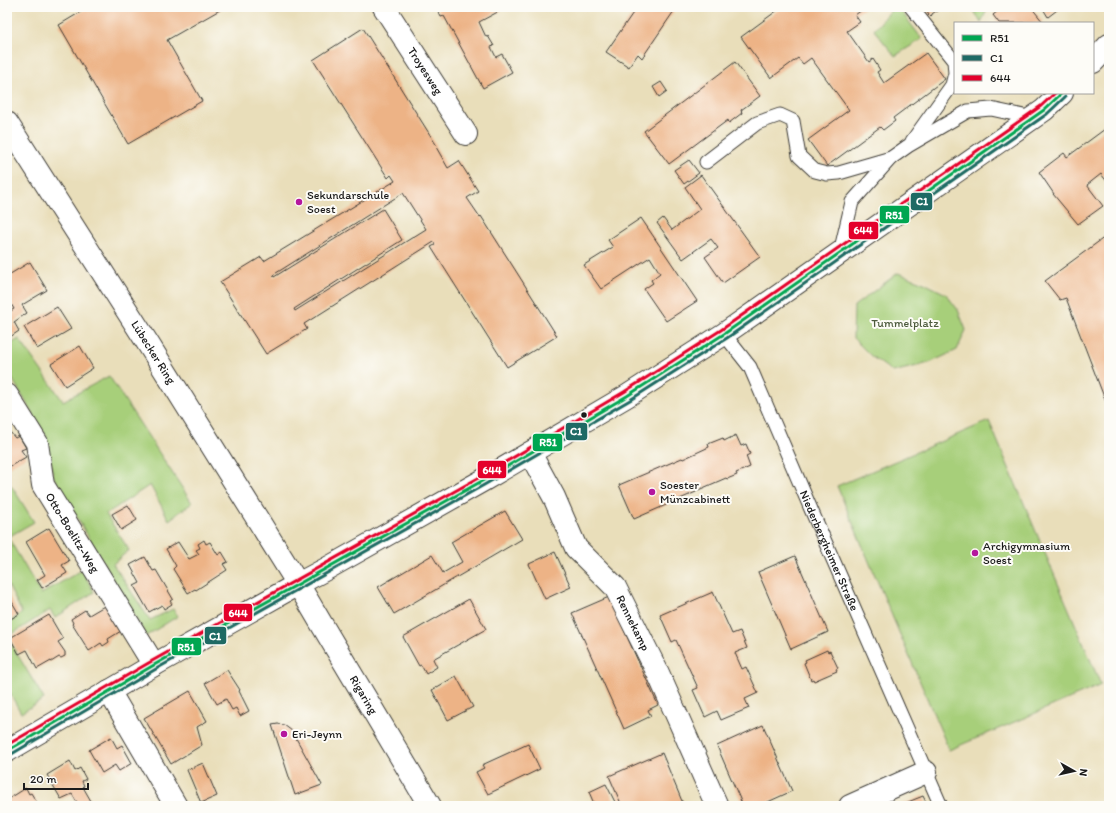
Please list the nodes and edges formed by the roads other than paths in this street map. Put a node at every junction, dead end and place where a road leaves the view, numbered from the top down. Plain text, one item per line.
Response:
1 (384, 7) edge
2 (911, 7) edge
3 (1109, 46) edge
4 (954, 61) edge
5 (1094, 61) edge
6 (954, 77) edge
7 (1061, 94) edge
8 (1033, 118) junction
9 (7, 123) edge
10 (466, 134) dead end
11 (908, 146) junction
12 (891, 158) junction
13 (706, 162) dead end
14 (840, 253) junction
15 (724, 334) junction
16 (7, 395) edge
17 (530, 453) junction
18 (298, 584) junction
19 (154, 665) junction
20 (109, 691) junction
21 (7, 751) edge
22 (926, 772) junction
23 (176, 806) edge
24 (430, 806) edge
25 (717, 806) edge
26 (850, 806) edge
27 (941, 806) edge

1 - 10 street, Troyesweg
2 - 4 lane
3 - 5 street
6 - 11 lane
7 - 8 street
8 - 11 lane
8 - 14 street
9 - 18 street, Lübecker Ring
11 - 12 lane
12 - 13 lane
12 - 14 lane
14 - 15 street
15 - 17 street
15 - 22 lane, Niederbergheimer Straße
16 - 19 street, Otto-Boelitz-Weg
17 - 18 street
17 - 25 street, Rennekamp
18 - 19 street
18 - 24 street, Rigaring
19 - 20 street
20 - 21 street
20 - 23 street
22 - 26 street
22 - 27 lane, Niederbergheimer Straße

